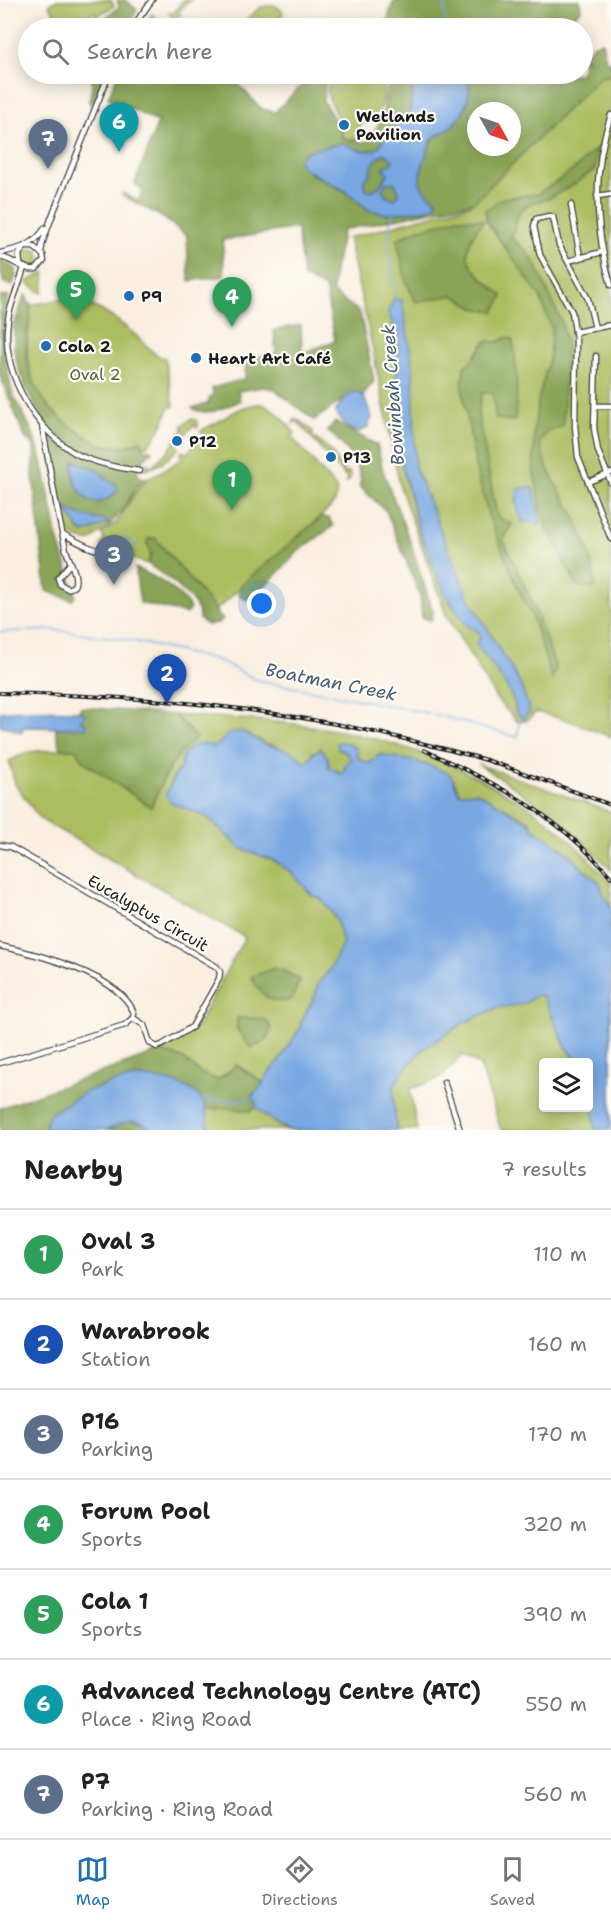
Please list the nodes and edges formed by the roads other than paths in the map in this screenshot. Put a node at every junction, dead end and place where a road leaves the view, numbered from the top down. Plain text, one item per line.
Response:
1 (152, 0) edge
2 (139, 18) edge
3 (105, 84) edge
4 (611, 115) edge
5 (611, 194) edge
6 (597, 196) junction
7 (571, 204) dead end
8 (54, 211) junction
9 (25, 247) junction
10 (41, 252) junction
11 (602, 252) junction
12 (0, 255) edge
13 (580, 257) junction
14 (568, 261) junction
15 (23, 267) junction
16 (30, 270) junction
17 (610, 276) edge
18 (21, 278) junction
19 (611, 285) edge
20 (611, 325) edge
21 (595, 328) junction
22 (575, 332) junction
23 (596, 356) dead end
24 (596, 406) junction
25 (611, 406) edge
26 (42, 425) junction
27 (140, 471) dead end
28 (609, 473) edge
29 (588, 482) junction
30 (611, 483) edge
31 (63, 534) junction
32 (611, 539) edge
33 (112, 552) dead end
34 (70, 564) junction
35 (0, 845) edge
36 (0, 946) edge
37 (133, 1018) junction
38 (0, 1063) edge
39 (444, 1082) dead end
40 (460, 1130) edge

1 - 2 street
3 - 8 street
4 - 6 street
5 - 6 street
6 - 11 street
7 - 13 street
8 - 9 street
8 - 10 street
9 - 10 street
9 - 12 street
9 - 15 street
10 - 16 street
11 - 13 street
11 - 17 street
12 - 15 street
13 - 14 street
14 - 21 street
14 - 22 street
15 - 16 street
15 - 18 street
16 - 18 street
17 - 19 street
18 - 26 street
20 - 21 street
21 - 22 street
22 - 29 street
23 - 24 street
24 - 25 street
24 - 28 street
26 - 27 street
26 - 31 street
28 - 29 street
28 - 30 street
29 - 32 street
31 - 33 street
31 - 34 street
34 - 34 street
35 - 37 street, Eucalyptus Circuit
36 - 37 street
37 - 38 street
39 - 40 street

